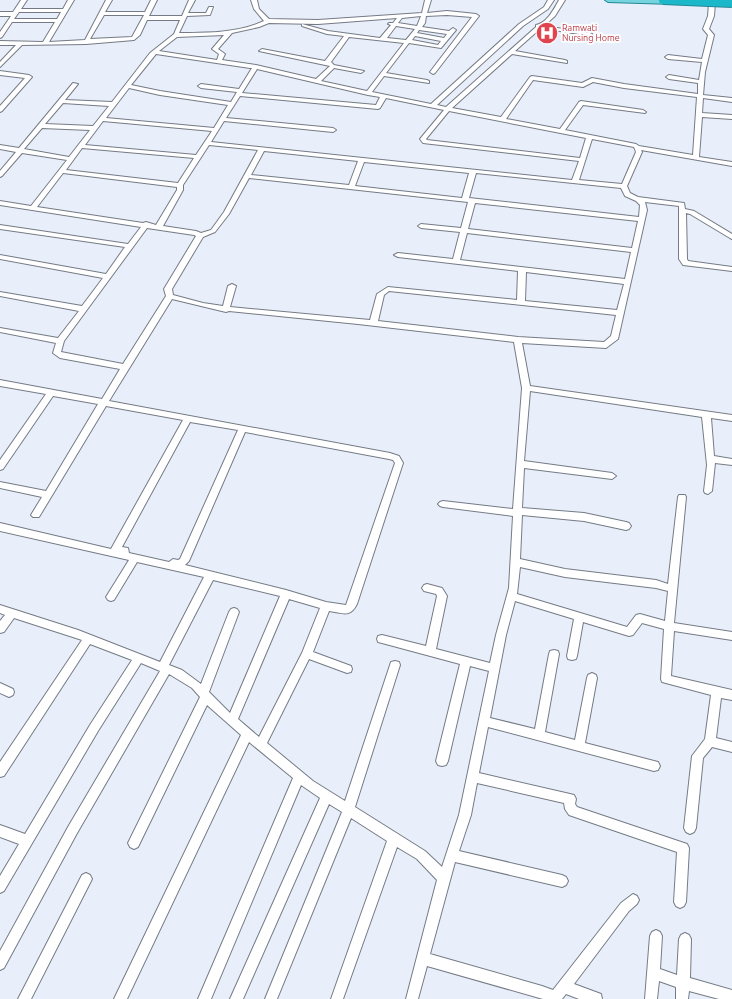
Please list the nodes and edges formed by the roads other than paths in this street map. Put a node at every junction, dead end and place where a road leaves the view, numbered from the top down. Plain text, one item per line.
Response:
1 (24, 0) edge
2 (71, 0) edge
3 (109, 0) edge
4 (154, 0) edge
5 (192, 0) edge
6 (254, 0) edge
7 (428, 0) edge
8 (551, 0) edge
9 (562, 0) edge
10 (609, 0) edge
11 (638, 0) edge
12 (663, 0) edge
13 (693, 1) edge
14 (718, 2) edge
15 (732, 2) edge
16 (211, 8) dead end
17 (65, 11) junction
18 (16, 12) junction
19 (0, 14) edge
20 (102, 14) junction
21 (425, 15) junction
22 (147, 16) junction
23 (185, 17) junction
24 (400, 17) junction
25 (366, 19) junction
26 (11, 20) junction
27 (59, 21) junction
28 (268, 21) junction
29 (301, 23) junction
30 (394, 24) junction
31 (538, 26) junction
32 (418, 28) junction
33 (230, 32) junction
34 (413, 34) junction
35 (176, 35) junction
36 (590, 35) dead end
37 (0, 36) edge
38 (348, 36) junction
39 (430, 37) junction
40 (383, 39) junction
41 (446, 40) junction
42 (86, 42) junction
43 (408, 42) junction
44 (0, 43) edge
45 (20, 44) junction
46 (45, 44) junction
47 (425, 44) junction
48 (262, 51) dead end
49 (154, 52) junction
50 (511, 52) junction
51 (668, 57) dead end
52 (219, 61) junction
53 (705, 61) junction
54 (565, 62) dead end
55 (331, 64) junction
56 (0, 65) edge
57 (256, 67) junction
58 (361, 71) dead end
59 (434, 72) dead end
60 (0, 73) edge
61 (382, 74) junction
62 (669, 77) dead end
63 (317, 81) junction
64 (427, 82) dead end
65 (702, 82) junction
66 (74, 84) dead end
67 (127, 86) junction
68 (201, 86) dead end
69 (239, 93) junction
70 (368, 93) junction
71 (384, 96) junction
72 (702, 97) junction
73 (732, 100) edge
74 (60, 101) junction
75 (113, 104) junction
76 (232, 104) junction
77 (433, 106) junction
78 (448, 108) junction
79 (0, 110) edge
80 (643, 112) dead end
81 (700, 115) junction
82 (732, 117) edge
83 (102, 119) junction
84 (223, 119) junction
85 (502, 120) junction
86 (39, 126) junction
87 (94, 128) junction
88 (216, 130) junction
89 (333, 130) dead end
90 (562, 130) junction
91 (590, 136) junction
92 (208, 142) junction
93 (81, 146) junction
94 (0, 147) edge
95 (638, 148) junction
96 (262, 149) junction
97 (19, 151) junction
98 (198, 157) junction
99 (696, 158) junction
100 (71, 159) junction
101 (362, 159) junction
102 (582, 160) junction
103 (732, 164) edge
104 (473, 170) junction
105 (62, 171) junction
106 (0, 175) edge
107 (247, 176) junction
108 (575, 182) junction
109 (180, 186) junction
110 (624, 186) junction
111 (351, 188) junction
112 (637, 199) junction
113 (468, 201) junction
114 (0, 203) edge
115 (32, 209) junction
116 (682, 210) junction
117 (640, 219) junction
118 (146, 224) junction
119 (159, 226) junction
120 (421, 226) dead end
121 (0, 227) edge
122 (464, 230) junction
123 (200, 236) junction
124 (732, 237) edge
125 (130, 246) junction
126 (634, 250) junction
127 (398, 255) dead end
128 (0, 258) edge
129 (456, 262) junction
130 (732, 269) edge
131 (522, 270) junction
132 (106, 276) junction
133 (627, 282) junction
134 (232, 286) dead end
135 (0, 294) edge
136 (170, 296) junction
137 (521, 302) junction
138 (83, 309) junction
139 (226, 310) junction
140 (620, 312) junction
141 (373, 324) junction
142 (0, 330) edge
143 (60, 340) junction
144 (518, 340) junction
145 (125, 367) junction
146 (0, 383) edge
147 (526, 388) junction
148 (51, 393) junction
149 (105, 402) junction
150 (706, 414) junction
151 (188, 418) junction
152 (732, 418) edge
153 (242, 430) junction
154 (710, 459) junction
155 (732, 462) edge
156 (520, 464) junction
157 (0, 467) edge
158 (612, 476) dead end
159 (0, 485) edge
160 (708, 491) dead end
161 (48, 495) junction
162 (682, 497) dead end
163 (443, 504) dead end
164 (517, 512) junction
165 (36, 515) dead end
166 (626, 526) dead end
167 (0, 527) edge
168 (135, 558) junction
169 (515, 562) junction
170 (210, 575) junction
171 (427, 588) dead end
172 (673, 589) junction
173 (286, 594) junction
174 (111, 596) dead end
175 (511, 596) junction
176 (326, 606) junction
177 (0, 609) edge
178 (12, 612) junction
179 (234, 612) dead end
180 (579, 617) junction
181 (669, 626) junction
182 (0, 629) edge
183 (732, 636) edge
184 (88, 639) junction
185 (382, 639) dead end
186 (430, 652) junction
187 (307, 654) junction
188 (554, 654) dead end
189 (572, 656) dead end
190 (139, 658) junction
191 (466, 661) junction
192 (395, 665) dead end
193 (165, 668) junction
194 (494, 668) junction
195 (347, 669) dead end
196 (592, 678) dead end
197 (717, 692) junction
198 (204, 694) junction
199 (732, 695) edge
200 (232, 721) junction
201 (484, 721) junction
202 (247, 734) junction
203 (539, 735) junction
204 (710, 741) junction
205 (261, 745) junction
206 (579, 746) junction
207 (732, 746) edge
208 (442, 761) dead end
209 (654, 766) dead end
210 (0, 772) edge
211 (299, 777) junction
212 (473, 777) junction
213 (327, 796) junction
214 (348, 810) junction
215 (690, 828) dead end
216 (0, 831) edge
217 (394, 838) junction
218 (27, 841) junction
219 (134, 843) dead end
220 (452, 855) junction
221 (86, 878) dead end
222 (444, 878) junction
223 (562, 881) dead end
224 (0, 887) edge
225 (633, 900) dead end
226 (680, 902) dead end
227 (656, 936) dead end
228 (685, 939) dead end
229 (424, 959) junction
230 (0, 964) edge
231 (654, 972) junction
232 (683, 983) junction
233 (564, 987) junction
234 (732, 996) edge
235 (554, 998) edge
236 (24, 999) edge
237 (120, 999) edge
238 (204, 999) edge
239 (236, 999) edge
240 (271, 999) edge
241 (337, 999) edge
242 (412, 999) edge
243 (596, 999) edge
244 (652, 999) edge
245 (682, 999) edge

1 - 18 street
2 - 17 street
3 - 20 street
4 - 22 street
5 - 23 street
6 - 28 street
7 - 21 street
8 - 77 street
9 - 31 street
10 - 11 main road
11 - 13 main road
12 - 15 highway, bridge
13 - 14 main road
14 - 15 highway, bridge
14 - 53 street
16 - 23 street
17 - 18 street
17 - 27 street
18 - 19 street
18 - 26 street
20 - 22 street
20 - 42 street
21 - 24 street
21 - 32 street
21 - 59 street
22 - 23 street
22 - 42 street
23 - 35 street
24 - 25 street
24 - 30 street
25 - 29 street
25 - 30 street
26 - 27 street
26 - 37 street
27 - 46 street
28 - 29 street
28 - 33 street
29 - 38 street
30 - 32 street
30 - 40 street
31 - 36 street
31 - 50 street
32 - 34 street
32 - 41 street
33 - 35 street
33 - 52 street
34 - 39 street
34 - 43 street
35 - 49 street
38 - 40 street
38 - 55 street
39 - 41 street
39 - 47 street
40 - 43 street
41 - 47 street
42 - 46 street
43 - 47 street
43 - 61 street
44 - 45 street
45 - 46 street
45 - 56 street
48 - 55 street
49 - 52 street
49 - 67 street
50 - 54 street
50 - 78 street
51 - 53 street
52 - 57 street
53 - 65 street
55 - 58 street
55 - 63 street
57 - 63 street
57 - 69 street
60 - 79 street
61 - 64 street
61 - 70 street
62 - 65 street
63 - 70 street
65 - 72 street
66 - 74 street
67 - 75 street
67 - 76 street
68 - 69 street
69 - 71 street
69 - 76 street
70 - 71 street
71 - 77 street
72 - 73 street
72 - 81 street
72 - 85 street
74 - 75 street
74 - 86 street
75 - 83 street
76 - 84 street
77 - 78 street
78 - 85 street
78 - 102 street
80 - 90 street
81 - 82 street
81 - 99 street
83 - 87 street
83 - 88 street
84 - 88 street
84 - 89 street
85 - 90 street
86 - 87 street
86 - 97 street
87 - 93 street
88 - 92 street
90 - 91 street
91 - 95 street
91 - 102 street
92 - 96 street
92 - 98 street
93 - 98 street
93 - 100 street
94 - 97 street
95 - 99 street
95 - 110 street
96 - 101 street
96 - 107 street
97 - 100 street
97 - 106 street
98 - 109 street
99 - 103 street
100 - 105 street
101 - 104 street
101 - 111 street
102 - 108 street
104 - 108 street
104 - 113 street
105 - 109 street
105 - 115 street
107 - 111 street
107 - 123 street
108 - 110 street
109 - 119 street
110 - 112 street
111 - 113 street
112 - 116 street
112 - 117 street
113 - 117 street
113 - 122 street
114 - 115 street
115 - 118 street
116 - 124 street
116 - 130 street
117 - 126 street
118 - 119 street
118 - 125 street
119 - 123 street
120 - 122 street
121 - 125 street
122 - 126 street
122 - 129 street
123 - 136 street
125 - 132 street
126 - 133 street
127 - 129 street
128 - 132 street
129 - 131 street
131 - 133 street
131 - 137 street
132 - 138 street
133 - 140 street
134 - 139 street
135 - 138 street
136 - 139 street
136 - 145 street
137 - 140 street
137 - 141 street
138 - 143 street
139 - 141 street
140 - 144 street
141 - 144 street
142 - 143 street
143 - 145 street
144 - 147 street
145 - 149 street
146 - 148 street
147 - 150 street
147 - 156 street
148 - 149 street
148 - 157 street
149 - 151 street
149 - 161 street
150 - 152 street
150 - 154 street
151 - 153 street
151 - 153 street
153 - 176 street
154 - 155 street
154 - 160 street
156 - 158 street
156 - 164 street
159 - 161 street
161 - 165 street
162 - 172 street
163 - 164 street
164 - 166 street
164 - 169 street
167 - 168 street
168 - 170 street
168 - 174 street
169 - 172 street
169 - 175 street
170 - 173 street
170 - 193 street
171 - 186 street
172 - 181 street
173 - 176 street
173 - 200 street
175 - 180 street
175 - 194 street
176 - 187 street
177 - 178 street
178 - 182 street
178 - 184 street
179 - 198 street
180 - 181 street
180 - 189 street
181 - 183 street
181 - 197 street
184 - 190 street
184 - 210 street
185 - 186 street
186 - 191 street
187 - 195 street
187 - 205 street
188 - 203 street
190 - 193 street
190 - 218 street
191 - 194 street
191 - 208 street
192 - 214 street
193 - 198 street
193 - 230 street
194 - 201 street
196 - 206 street
197 - 199 street
197 - 204 street
198 - 200 street
198 - 219 street
200 - 202 street
201 - 203 street
201 - 212 street
202 - 205 street
202 - 237 street
203 - 206 street
204 - 207 street
204 - 215 street
205 - 211 street
206 - 209 street
211 - 213 street
211 - 238 street
212 - 220 street
212 - 226 street
213 - 214 street
213 - 239 street
214 - 217 street
214 - 240 street
216 - 218 street
217 - 222 street
217 - 241 street
218 - 224 street
220 - 222 street
220 - 223 street
221 - 236 street
222 - 229 street
225 - 233 street
227 - 231 street
228 - 232 street
229 - 235 street
229 - 242 street
231 - 232 street
231 - 244 street
232 - 234 street
232 - 245 street
233 - 235 street
233 - 243 street

